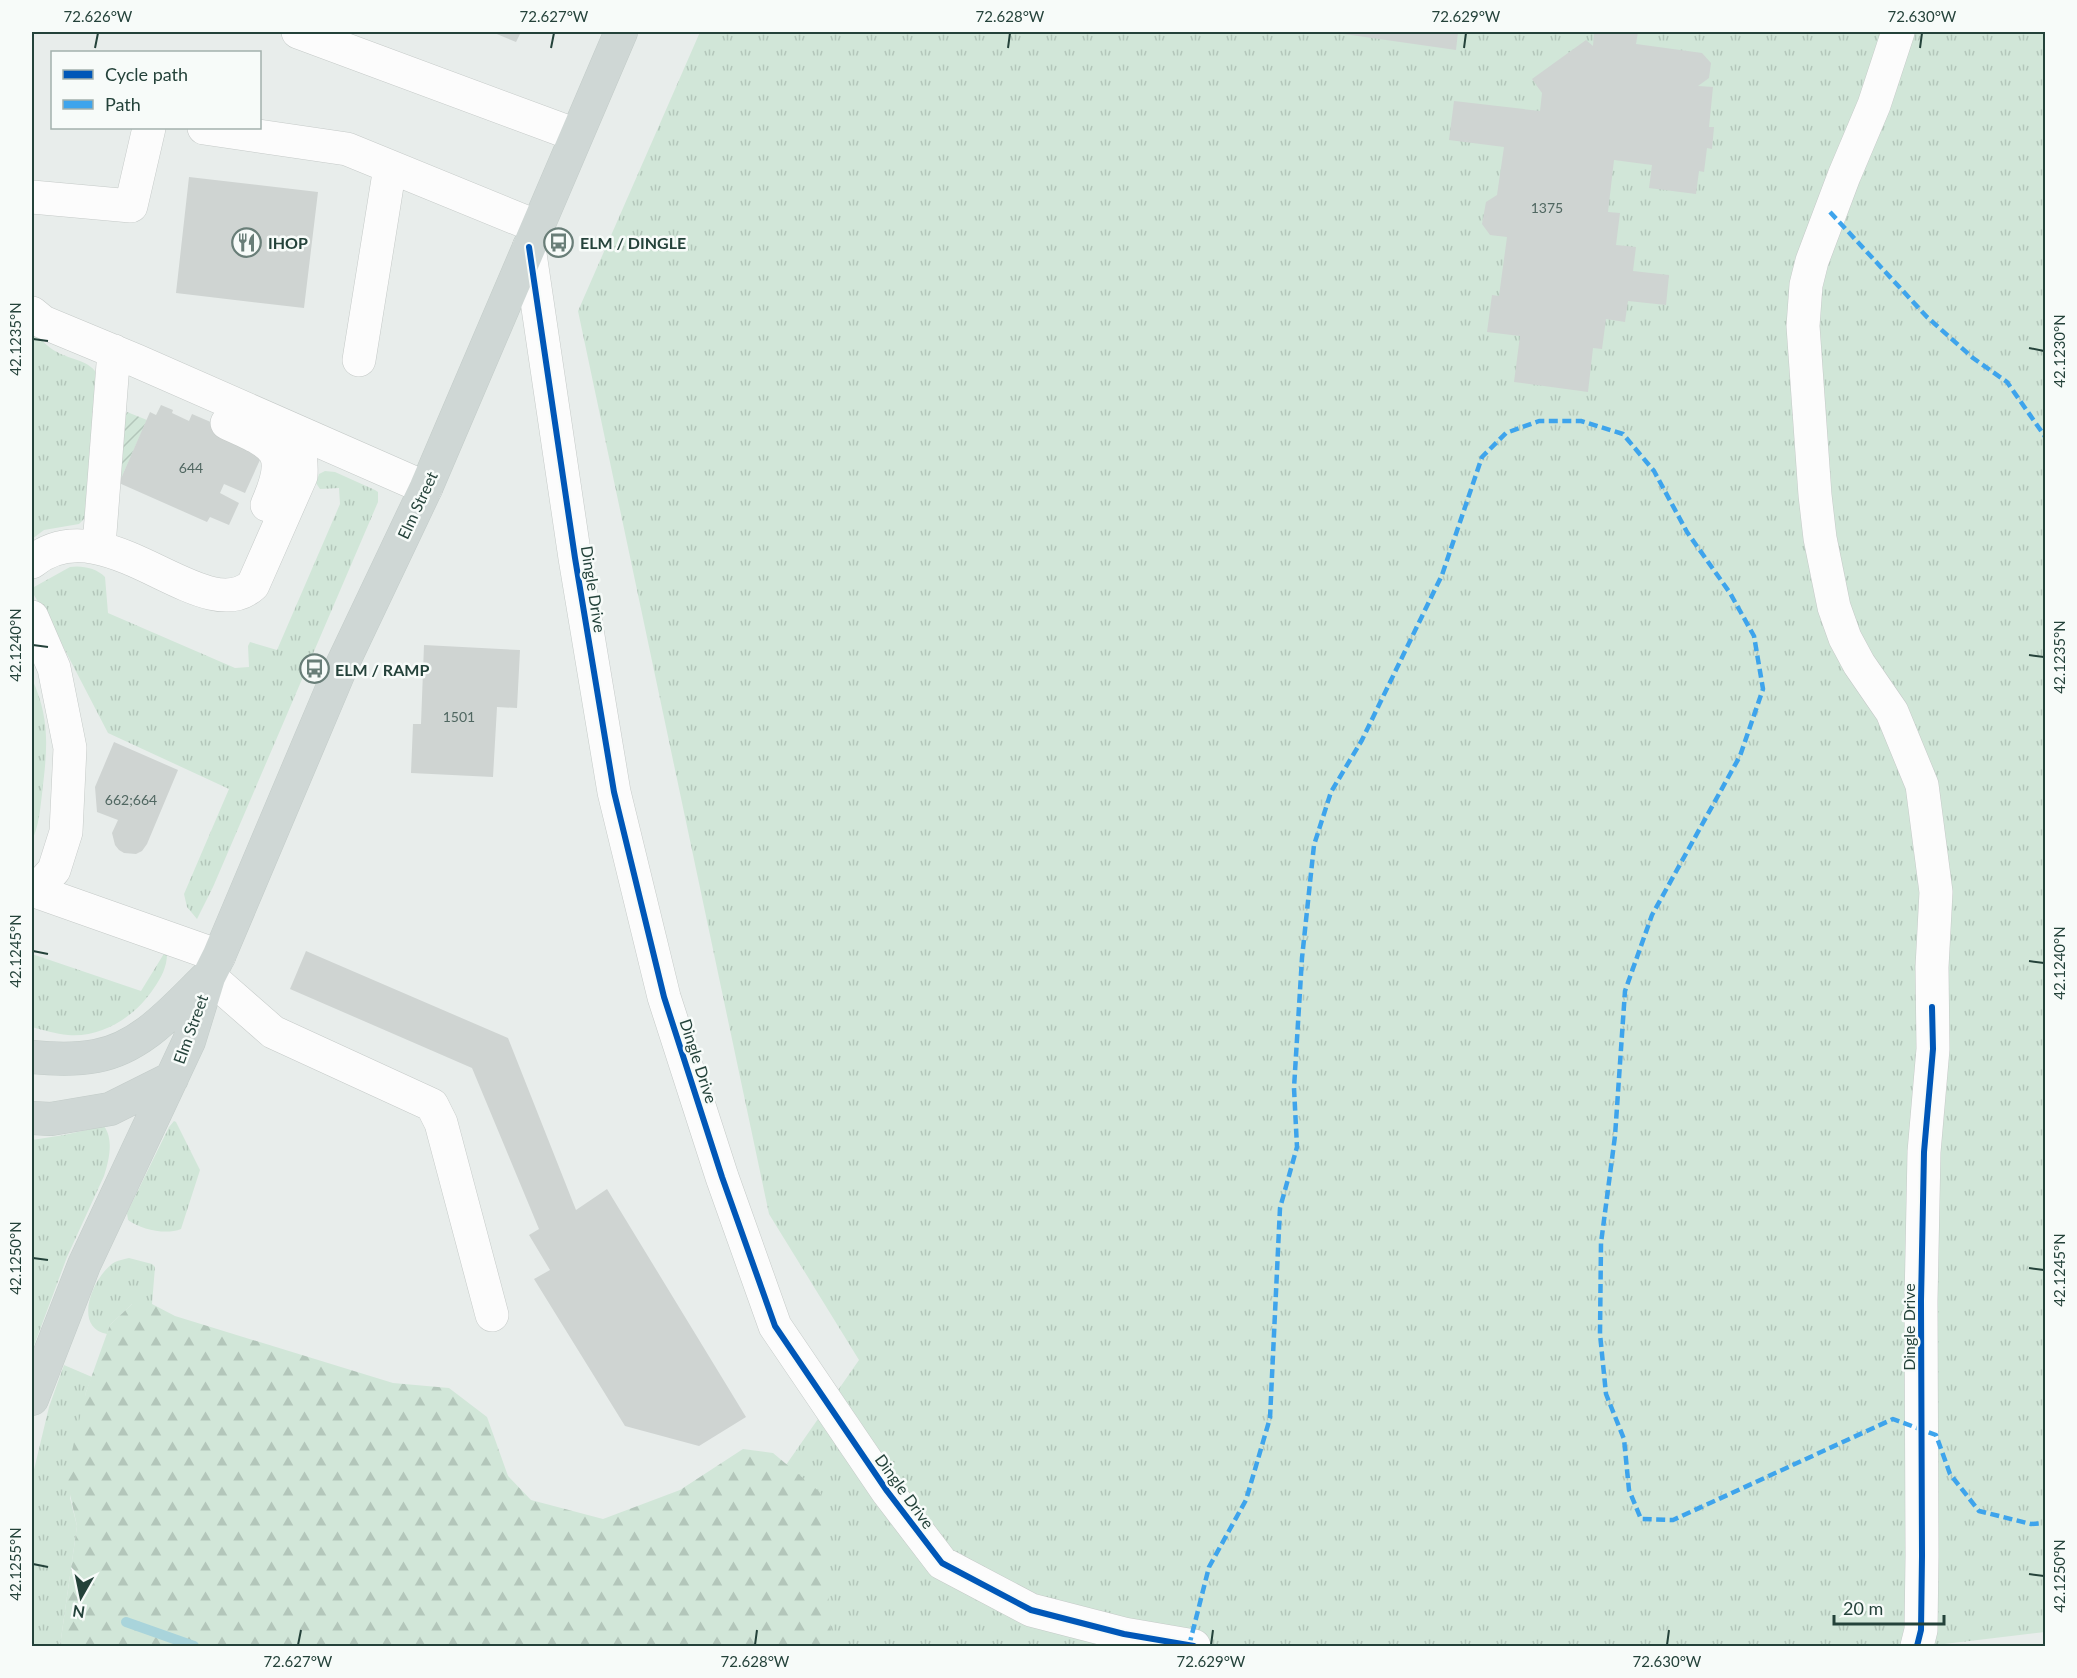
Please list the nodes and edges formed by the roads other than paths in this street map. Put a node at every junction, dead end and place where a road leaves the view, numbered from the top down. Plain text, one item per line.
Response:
1 (298, 32) edge
2 (621, 32) edge
3 (1898, 32) edge
4 (149, 129) edge
5 (211, 129) edge
6 (576, 135) junction
7 (390, 167) junction
8 (32, 197) edge
9 (534, 237) junction
10 (32, 313) edge
11 (126, 356) junction
12 (359, 360) dead end
13 (287, 427) junction
14 (426, 488) junction
15 (99, 546) junction
16 (32, 562) edge
17 (190, 585) junction
18 (32, 617) edge
19 (32, 890) edge
20 (214, 966) junction
21 (32, 1057) edge
22 (172, 1078) junction
23 (32, 1118) edge
24 (492, 1315) dead end
25 (32, 1399) edge
26 (1194, 1647) edge
27 (1917, 1647) edge

1 - 6 street
2 - 6 main road, Elm Street
3 - 27 street, Dingle Drive
4 - 8 street
5 - 7 street
6 - 9 main road, Elm Street
7 - 9 street
7 - 12 street
9 - 14 main road, Elm Street
9 - 26 street, Dingle Drive
10 - 11 street
11 - 13 street
11 - 15 street
11 - 17 street
13 - 14 street
13 - 17 street
14 - 20 main road, Elm Street
15 - 16 street
15 - 17 street
18 - 19 street
19 - 20 street
20 - 21 main road, Elm Street
20 - 22 main road, Elm Street
20 - 24 street
22 - 23 main road, Elm Street
22 - 25 main road

